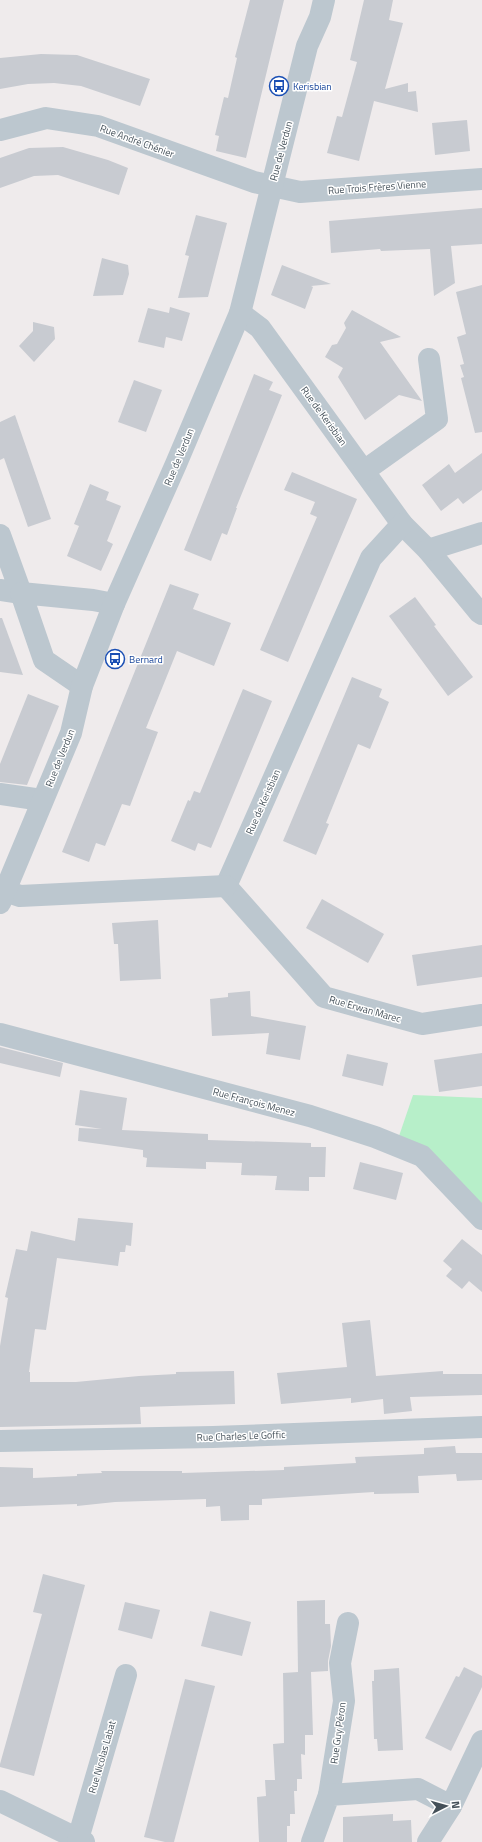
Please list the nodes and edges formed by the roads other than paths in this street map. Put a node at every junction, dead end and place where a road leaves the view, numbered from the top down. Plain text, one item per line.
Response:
1 (324, 0) edge
2 (0, 130) edge
3 (482, 180) edge
4 (272, 186) junction
5 (240, 313) junction
6 (428, 359) dead end
7 (364, 471) junction
8 (402, 524) junction
9 (482, 533) edge
10 (0, 535) edge
11 (428, 550) junction
12 (10, 591) edge
13 (114, 604) junction
14 (482, 614) edge
15 (82, 686) junction
16 (0, 794) edge
17 (42, 800) junction
18 (226, 886) junction
19 (2, 897) edge
20 (482, 1015) edge
21 (0, 1034) edge
22 (482, 1219) edge
23 (482, 1427) edge
24 (0, 1441) edge
25 (348, 1623) dead end
26 (126, 1675) dead end
27 (482, 1741) edge
28 (329, 1795) junction
29 (0, 1801) edge
30 (451, 1806) junction
31 (81, 1841) edge
32 (312, 1842) edge
33 (428, 1842) edge

1 - 4 street, Rue de Verdun
2 - 4 street, Rue André Chénier
3 - 4 street, Rue Trois Frères Vienne
4 - 5 street, Rue de Verdun
5 - 7 street, Rue de Kerisbian
5 - 13 street, Rue de Verdun
6 - 7 street
7 - 8 street, Rue de Kerisbian
8 - 11 street, Rue de Kerisbian
8 - 18 street, Rue de Kerisbian
9 - 11 street
10 - 12 street
11 - 14 street, Rue de Kerisbian
12 - 13 street
12 - 15 street
13 - 15 street, Rue de Verdun
15 - 17 street, Rue de Verdun
16 - 17 street
17 - 19 street, Rue de Verdun
18 - 19 street
18 - 20 street, Rue Erwan Marec
21 - 22 street, Rue François Menez
23 - 24 street, Rue Charles Le Goffic
25 - 28 street, Rue Guy Péron
26 - 31 street, Rue Nicolas Labat
27 - 30 street
28 - 30 street
28 - 32 street, Rue Guy Péron
29 - 31 street
30 - 33 street

